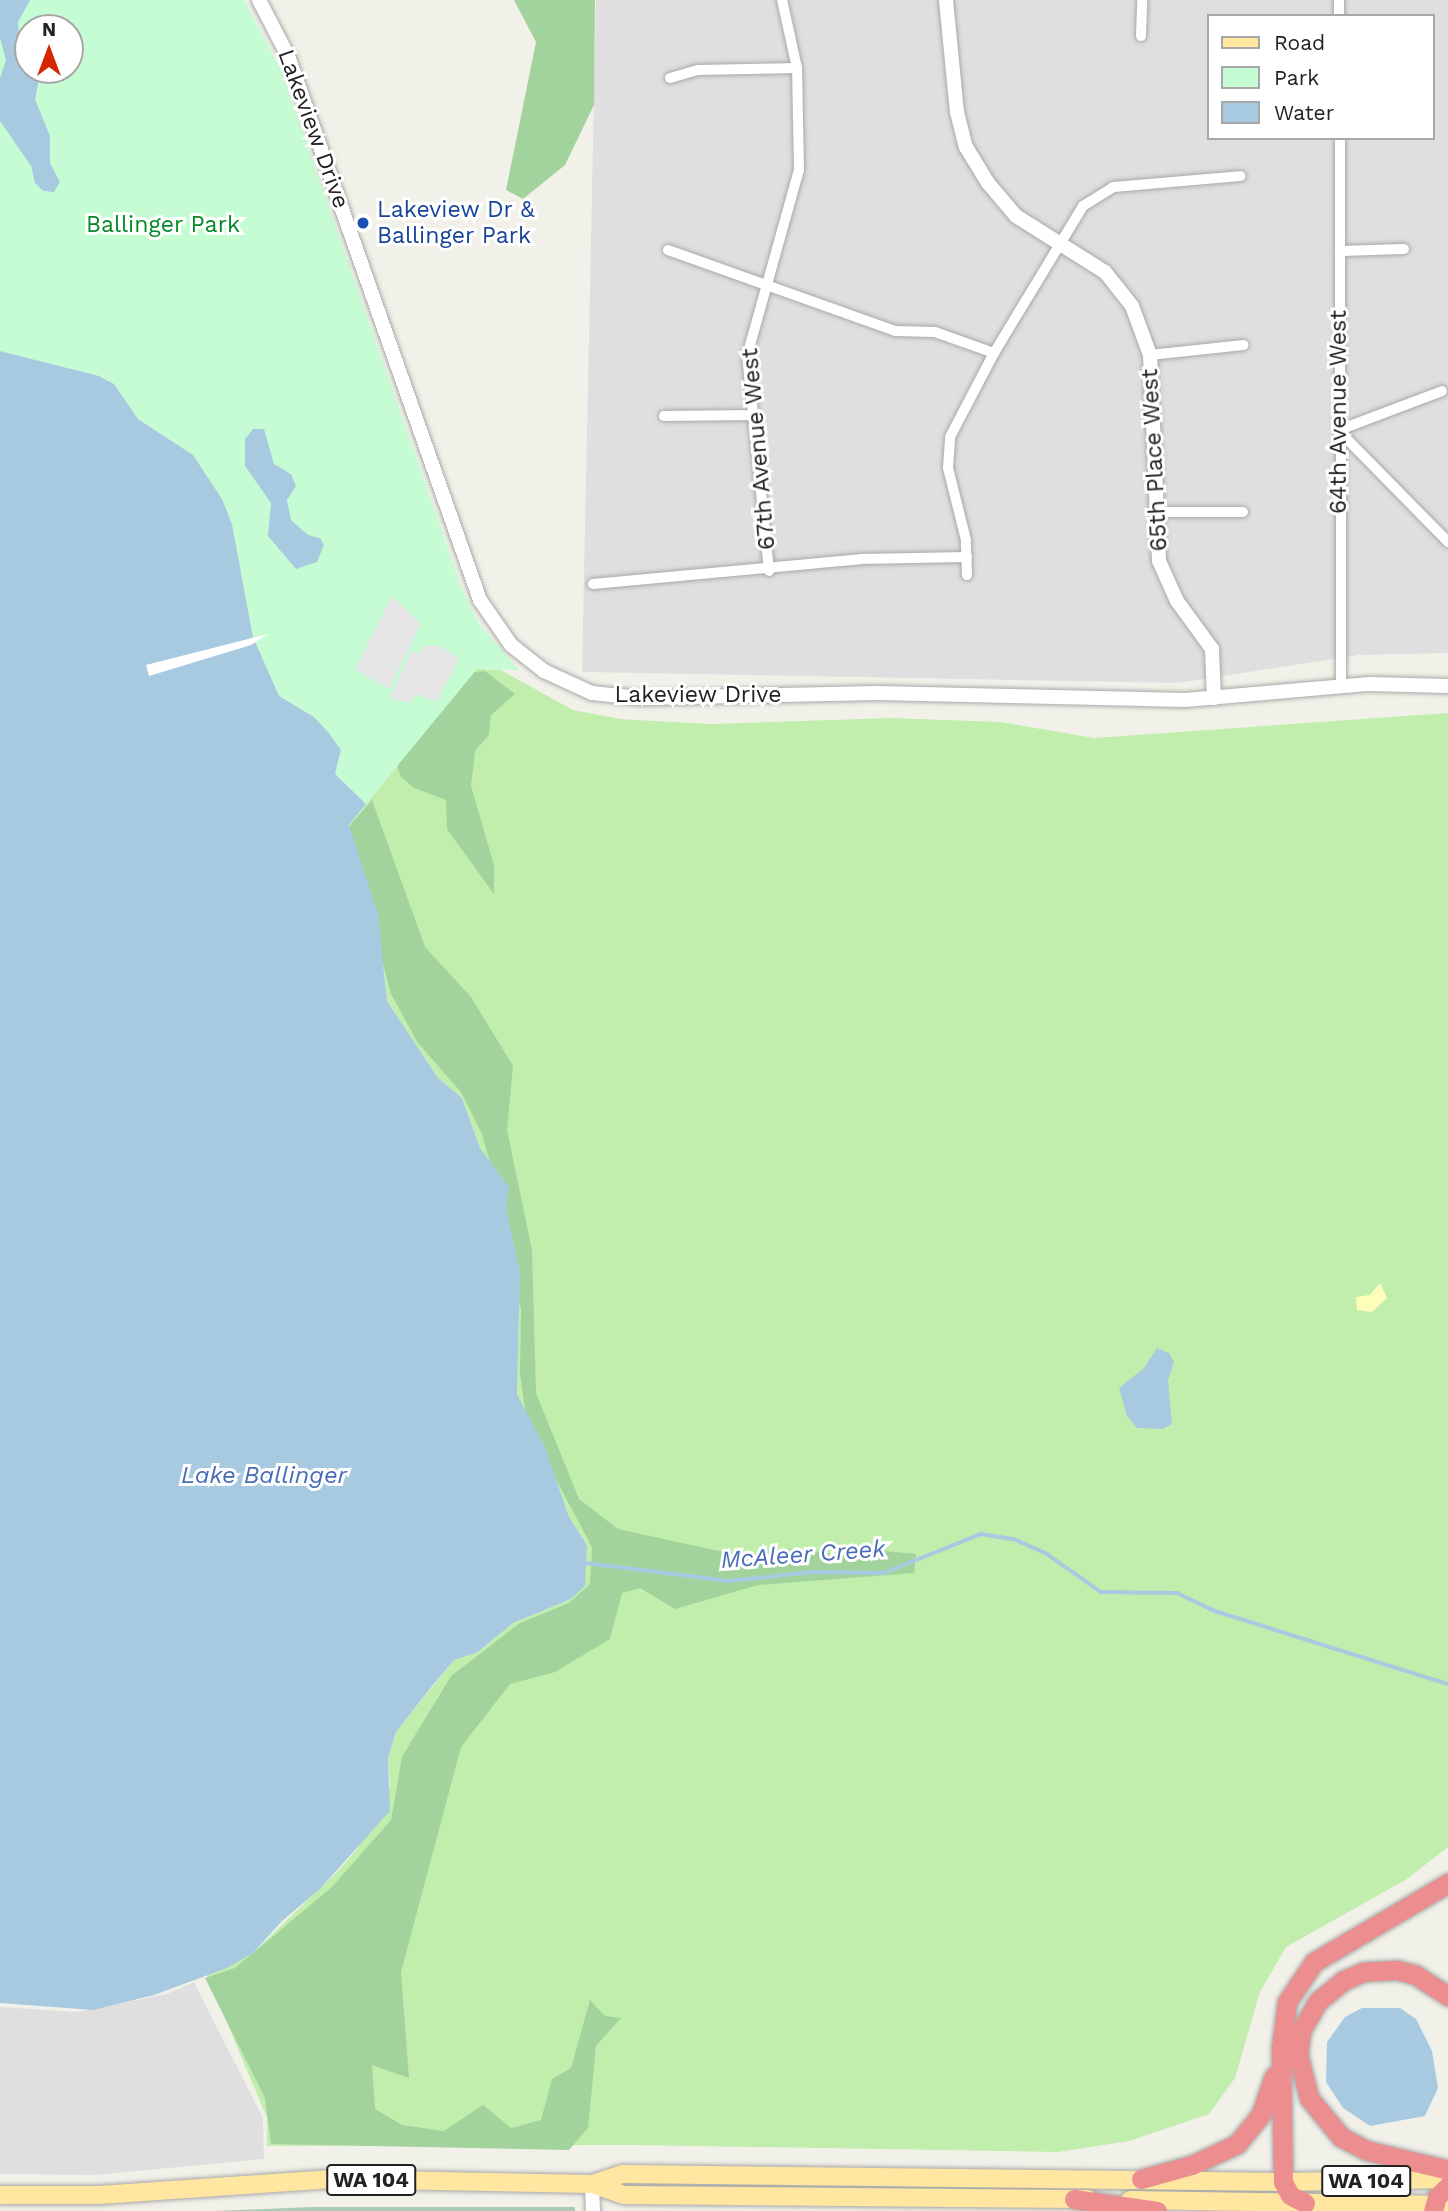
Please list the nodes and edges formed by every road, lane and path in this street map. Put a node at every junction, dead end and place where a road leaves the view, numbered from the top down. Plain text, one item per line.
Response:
1 (259, 0) edge
2 (782, 0) edge
3 (946, 0) edge
4 (1142, 0) edge
5 (1141, 36) dead end
6 (797, 68) junction
7 (670, 78) dead end
8 (1340, 140) edge
9 (1241, 176) dead end
10 (1059, 244) junction
11 (1404, 249) dead end
12 (667, 250) dead end
13 (1340, 251) junction
14 (767, 285) junction
15 (1243, 345) dead end
16 (994, 353) junction
17 (1150, 355) junction
18 (1442, 391) dead end
19 (753, 415) junction
20 (664, 416) dead end
21 (1339, 431) junction
22 (1154, 512) junction
23 (1243, 512) dead end
24 (1448, 542) edge
25 (967, 557) junction
26 (769, 571) junction
27 (967, 575) dead end
28 (593, 584) dead end
29 (1448, 685) edge
30 (1341, 686) junction
31 (1214, 698) junction
32 (1448, 1883) edge
33 (1448, 1996) edge
34 (1281, 2048) junction
35 (1448, 2170) edge
36 (741, 2174) junction
37 (831, 2175) junction
38 (1141, 2179) junction
39 (1448, 2179) edge
40 (1283, 2182) junction
41 (592, 2184) junction
42 (1448, 2186) edge
43 (0, 2195) edge
44 (1074, 2199) junction
45 (1305, 2203) junction
46 (799, 2204) edge
47 (1438, 2207) edge
48 (593, 2211) edge
49 (1157, 2211) edge

1 - 31 street, Lakeview Drive
2 - 6 street, 67th Avenue West
3 - 10 street, 65th Place West
4 - 5 street
6 - 7 street
6 - 14 street, 67th Avenue West
8 - 13 street, 64th Avenue West
9 - 10 street
10 - 16 street
10 - 17 street, 65th Place West
11 - 13 street
12 - 14 street
13 - 21 street, 64th Avenue West
14 - 16 street
14 - 19 street, 67th Avenue West
15 - 17 street
16 - 25 street
17 - 22 street, 65th Place West
18 - 21 street
19 - 20 street
19 - 26 street, 67th Avenue West
21 - 24 street
21 - 30 street, 64th Avenue West
22 - 23 street
22 - 31 street, 65th Place West
25 - 26 street
25 - 27 street
26 - 28 street
29 - 30 street, Lakeview Drive
30 - 31 street, Lakeview Drive
32 - 34 highway
33 - 35 highway
34 - 38 highway
34 - 40 highway
36 - 37 main road, WA 104
36 - 41 main road, WA 104
36 - 46 main road
37 - 38 main road, WA 104
37 - 46 main road
38 - 40 main road, WA 104
39 - 40 main road, WA 104
40 - 45 highway
41 - 43 main road, WA 104
41 - 46 main road, WA 104
41 - 48 street
42 - 47 highway
44 - 45 main road, WA 104
44 - 46 main road, WA 104
44 - 49 highway
45 - 47 main road, WA 104

